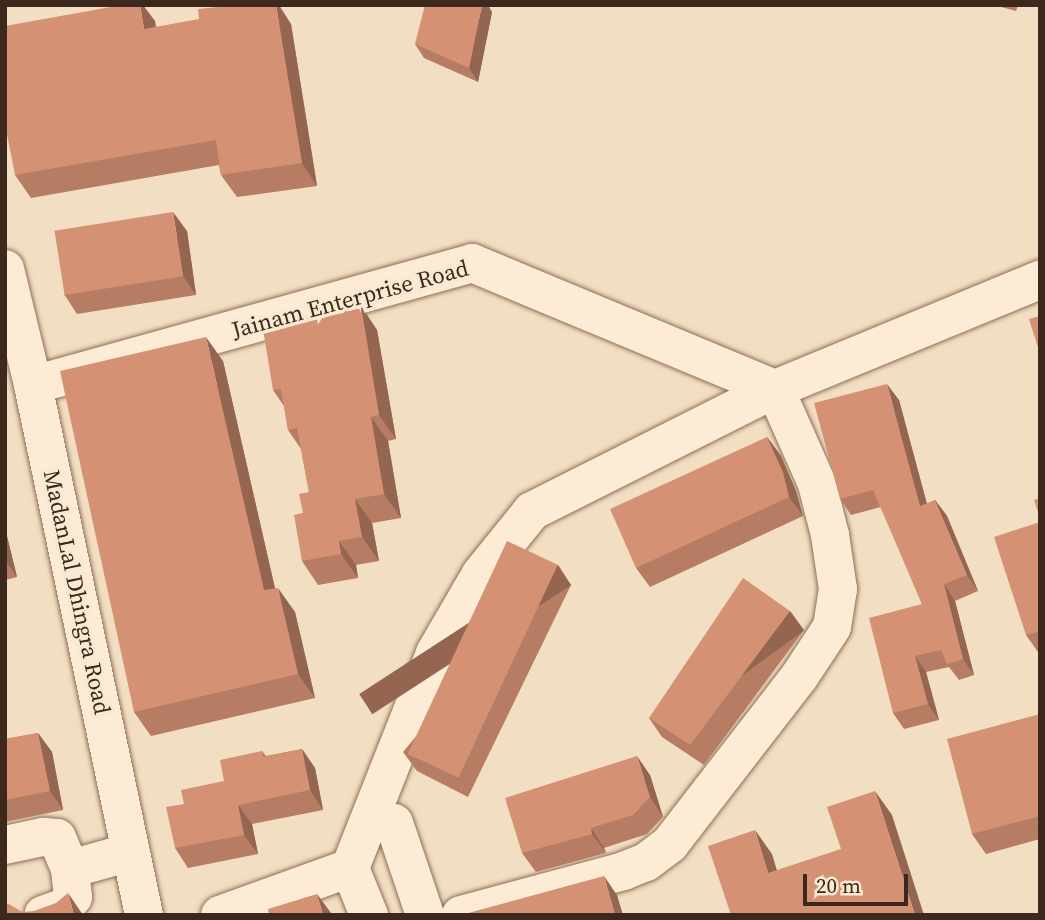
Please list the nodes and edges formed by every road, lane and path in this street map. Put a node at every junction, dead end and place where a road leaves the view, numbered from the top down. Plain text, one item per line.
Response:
1 (5, 271) edge
2 (1040, 280) edge
3 (23, 377) edge
4 (775, 389) junction
5 (394, 823) dead end
6 (5, 845) edge
7 (131, 852) junction
8 (350, 868) junction
9 (70, 869) junction
10 (43, 915) edge
11 (144, 915) edge
12 (220, 915) edge
13 (369, 915) edge
14 (425, 915) edge
15 (461, 915) edge

1 - 3 street, MadanLal Dhingra Road
2 - 4 street
3 - 4 street, Jainam Enterprise Road
3 - 7 street, MadanLal Dhingra Road
4 - 8 street
4 - 15 street
5 - 14 street
6 - 9 street
7 - 9 street
7 - 11 street, MadanLal Dhingra Road
8 - 12 street
8 - 13 street
9 - 10 street

